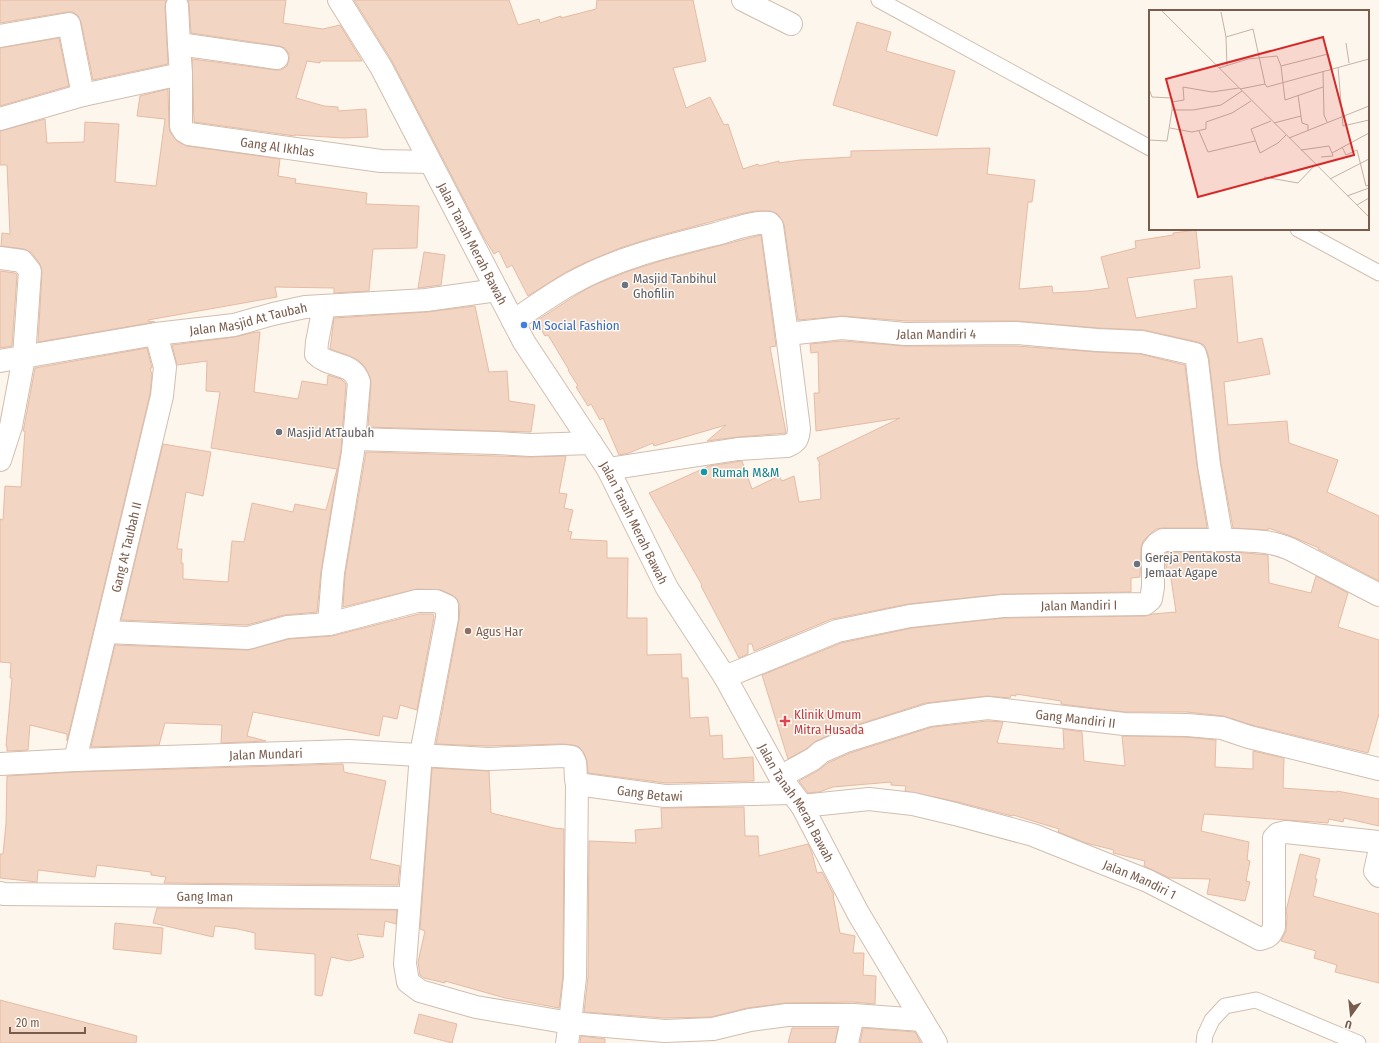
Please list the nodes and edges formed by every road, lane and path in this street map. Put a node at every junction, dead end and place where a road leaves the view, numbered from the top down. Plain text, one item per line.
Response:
1 (743, 0) edge
2 (879, 0) edge
3 (347, 3) edge
4 (177, 6) dead end
5 (791, 24) dead end
6 (0, 36) edge
7 (179, 44) junction
8 (277, 58) dead end
9 (181, 74) junction
10 (83, 95) junction
11 (0, 119) edge
12 (1149, 147) edge
13 (430, 162) junction
14 (1300, 230) edge
15 (0, 258) edge
16 (1379, 273) edge
17 (497, 290) junction
18 (324, 306) junction
19 (513, 321) junction
20 (156, 334) junction
21 (788, 334) junction
22 (24, 357) junction
23 (0, 361) edge
24 (354, 439) junction
25 (591, 443) junction
26 (0, 460) edge
27 (608, 468) junction
28 (1222, 540) junction
29 (1379, 595) edge
30 (329, 624) junction
31 (106, 632) junction
32 (725, 677) junction
33 (421, 754) junction
34 (75, 760) junction
35 (0, 764) edge
36 (1379, 769) edge
37 (577, 784) junction
38 (791, 792) junction
39 (1379, 842) edge
40 (1379, 853) edge
41 (1379, 876) edge
42 (0, 893) edge
43 (410, 898) junction
44 (853, 1015) junction
45 (922, 1020) junction
46 (568, 1033) edge
47 (847, 1043) edge
48 (936, 1043) edge
49 (1204, 1043) edge
50 (1358, 1043) edge

1 - 5 street
2 - 12 lane
3 - 13 street, Jalan Tanah Merah Bawah
4 - 7 street, Gang Al Ikhlas
6 - 10 street
7 - 8 street
7 - 9 street, Gang Al Ikhlas
9 - 10 street
9 - 13 street, Gang Al Ikhlas
10 - 11 street
13 - 17 street, Jalan Tanah Merah Bawah
14 - 16 lane
15 - 22 street
17 - 18 street, Jalan Masjid At Taubah
17 - 19 street, Jalan Tanah Merah Bawah
18 - 20 street, Jalan Masjid At Taubah
18 - 24 street
19 - 21 street
19 - 25 street, Jalan Tanah Merah Bawah
20 - 22 street, Jalan Masjid At Taubah
20 - 31 street, Gang At Taubah II
21 - 27 street
21 - 28 street, Jalan Mandiri 4
22 - 23 street, Jalan Masjid At Taubah
22 - 26 street
24 - 25 street
24 - 30 street
25 - 27 street, Jalan Tanah Merah Bawah
27 - 32 street, Jalan Tanah Merah Bawah
28 - 29 street, Jalan Mandiri I
28 - 32 street, Jalan Mandiri I
30 - 31 street
30 - 33 street
31 - 34 street, Gang At Taubah II
32 - 38 street, Jalan Tanah Merah Bawah
33 - 34 street, Jalan Mundari
33 - 37 street, Jalan Mundari
33 - 43 street
34 - 35 street, Jalan Mundari
36 - 38 street, Gang Mandiri II
37 - 38 street, Gang Betawi
37 - 46 street
38 - 39 street, Jalan Mandiri 1
38 - 45 street, Jalan Tanah Merah Bawah
40 - 41 street
42 - 43 street, Gang Iman
43 - 46 street
44 - 45 street
44 - 46 street
44 - 47 street
45 - 48 street, Jalan Tanah Merah Bawah
49 - 50 lane

